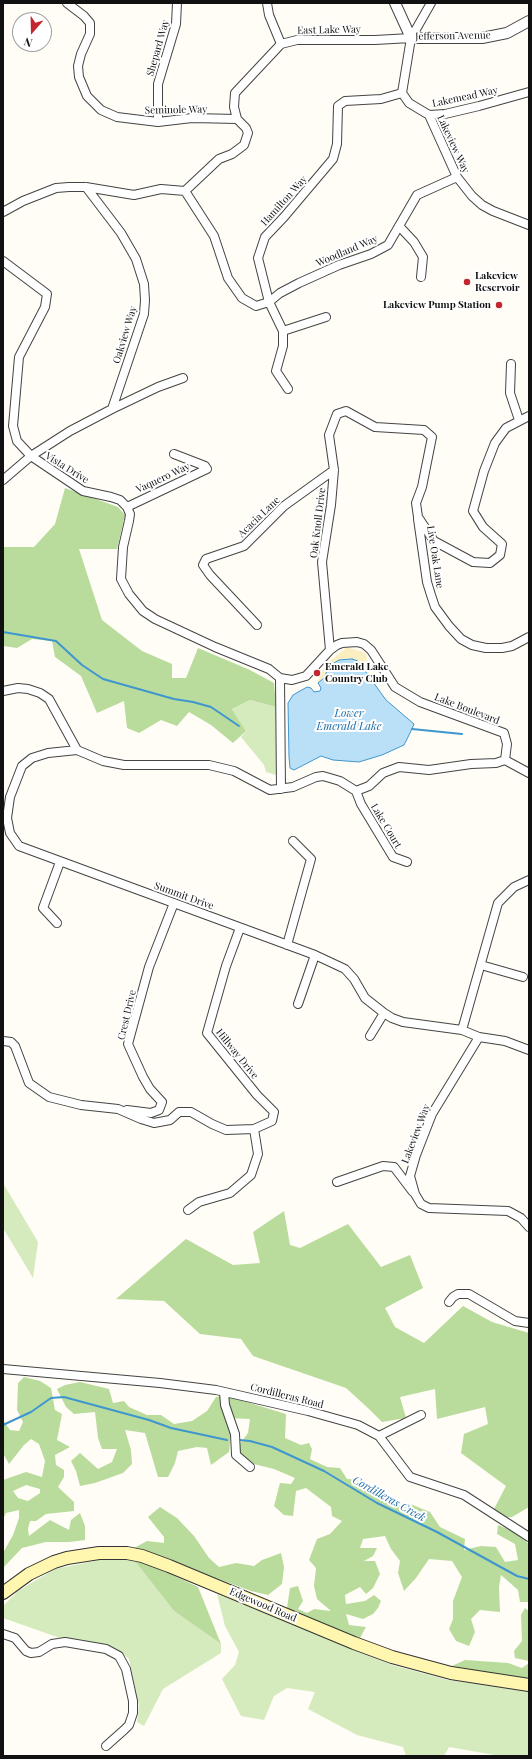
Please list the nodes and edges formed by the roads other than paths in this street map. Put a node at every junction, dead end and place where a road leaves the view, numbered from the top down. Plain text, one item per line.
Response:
1 (67, 3) edge
2 (177, 3) edge
3 (267, 3) edge
4 (396, 3) edge
5 (431, 3) edge
6 (529, 21) edge
7 (411, 38) junction
8 (281, 44) junction
9 (402, 92) junction
10 (529, 92) edge
11 (429, 115) junction
12 (237, 119) junction
13 (158, 122) junction
14 (457, 177) junction
15 (86, 187) junction
16 (185, 191) junction
17 (3, 212) edge
18 (529, 225) edge
19 (399, 226) junction
20 (3, 261) edge
21 (421, 277) dead end
22 (269, 302) junction
23 (326, 317) dead end
24 (283, 331) junction
25 (511, 364) dead end
26 (183, 378) dead end
27 (288, 389) dead end
28 (112, 409) junction
29 (529, 416) edge
30 (519, 420) junction
31 (174, 454) dead end
32 (31, 456) junction
33 (334, 470) junction
34 (3, 480) edge
35 (127, 506) junction
36 (418, 517) junction
37 (257, 625) dead end
38 (529, 637) edge
39 (330, 650) junction
40 (280, 678) junction
41 (3, 691) edge
42 (77, 750) junction
43 (505, 760) junction
44 (529, 773) edge
45 (281, 789) junction
46 (356, 791) junction
47 (293, 841) dead end
48 (60, 862) junction
49 (407, 862) dead end
50 (529, 880) edge
51 (174, 903) junction
52 (57, 923) dead end
53 (240, 928) junction
54 (287, 945) junction
55 (315, 955) junction
56 (481, 965) junction
57 (523, 977) dead end
58 (298, 1004) dead end
59 (384, 1013) junction
60 (462, 1030) junction
61 (370, 1036) dead end
62 (479, 1036) junction
63 (3, 1041) edge
64 (529, 1050) edge
65 (118, 1109) junction
66 (254, 1129) junction
67 (337, 1182) dead end
68 (415, 1194) junction
69 (188, 1210) dead end
70 (529, 1228) edge
71 (449, 1302) dead end
72 (529, 1323) edge
73 (3, 1369) edge
74 (224, 1392) junction
75 (421, 1416) dead end
76 (379, 1436) junction
77 (250, 1467) dead end
78 (529, 1537) edge
79 (4, 1590) edge
80 (3, 1634) edge
81 (529, 1685) edge
82 (106, 1746) dead end

1 - 13 street, Seminole Way
2 - 13 street, Shepard Way
3 - 8 street
4 - 7 street, Jefferson Avenue
5 - 7 street
6 - 7 street, Jefferson Avenue
7 - 8 street, East Lake Way
7 - 9 street
8 - 12 street
9 - 11 street, Lakeview Way
9 - 22 street, Hamilton Way
10 - 11 street, Lakemead Way
11 - 14 street, Lakeview Way
12 - 13 street, Seminole Way
12 - 16 street
14 - 18 street, Lakeview Way
14 - 19 street, Woodland Way
15 - 16 street
15 - 17 street
15 - 28 street, Oakview Way
16 - 22 street
19 - 21 street
19 - 22 street, Woodland Way
20 - 32 street, Vista Drive
22 - 24 street, Hamilton Way
23 - 24 street
24 - 27 street
25 - 30 street
26 - 28 street
28 - 32 street
29 - 30 street
30 - 36 street
31 - 35 street, Vaquero Way
32 - 34 street
32 - 35 street, Vista Drive
33 - 36 street, Oak Knoll Drive
33 - 37 street, Acacia Lane
33 - 39 street, Oak Knoll Drive
35 - 40 street
36 - 38 street, Live Oak Lane
39 - 40 street
39 - 43 street, Lake Boulevard
40 - 45 street
41 - 42 street
42 - 45 street
42 - 48 street, Summit Drive
43 - 44 street
43 - 46 street
45 - 46 street
46 - 49 street, Lake Court
47 - 54 street
48 - 51 street, Summit Drive
48 - 52 street
50 - 56 street
51 - 53 street, Summit Drive
51 - 65 street, Crest Drive
53 - 54 street, Summit Drive
53 - 66 street, Hillway Drive
54 - 55 street, Summit Drive
55 - 58 street
55 - 59 street, Summit Drive
56 - 57 street
56 - 60 street
59 - 60 street, Summit Drive
59 - 61 street
60 - 62 street, Summit Drive
62 - 64 street, Summit Drive
62 - 68 street, Lakeview Way
63 - 65 street
65 - 66 street
66 - 69 street
67 - 68 street
68 - 70 street
71 - 72 street
73 - 74 street, Cordilleras Road
74 - 76 street, Cordilleras Road
74 - 77 street
75 - 76 street
76 - 78 street, Cordilleras Road
79 - 81 main road, Edgewood Road
80 - 82 street

